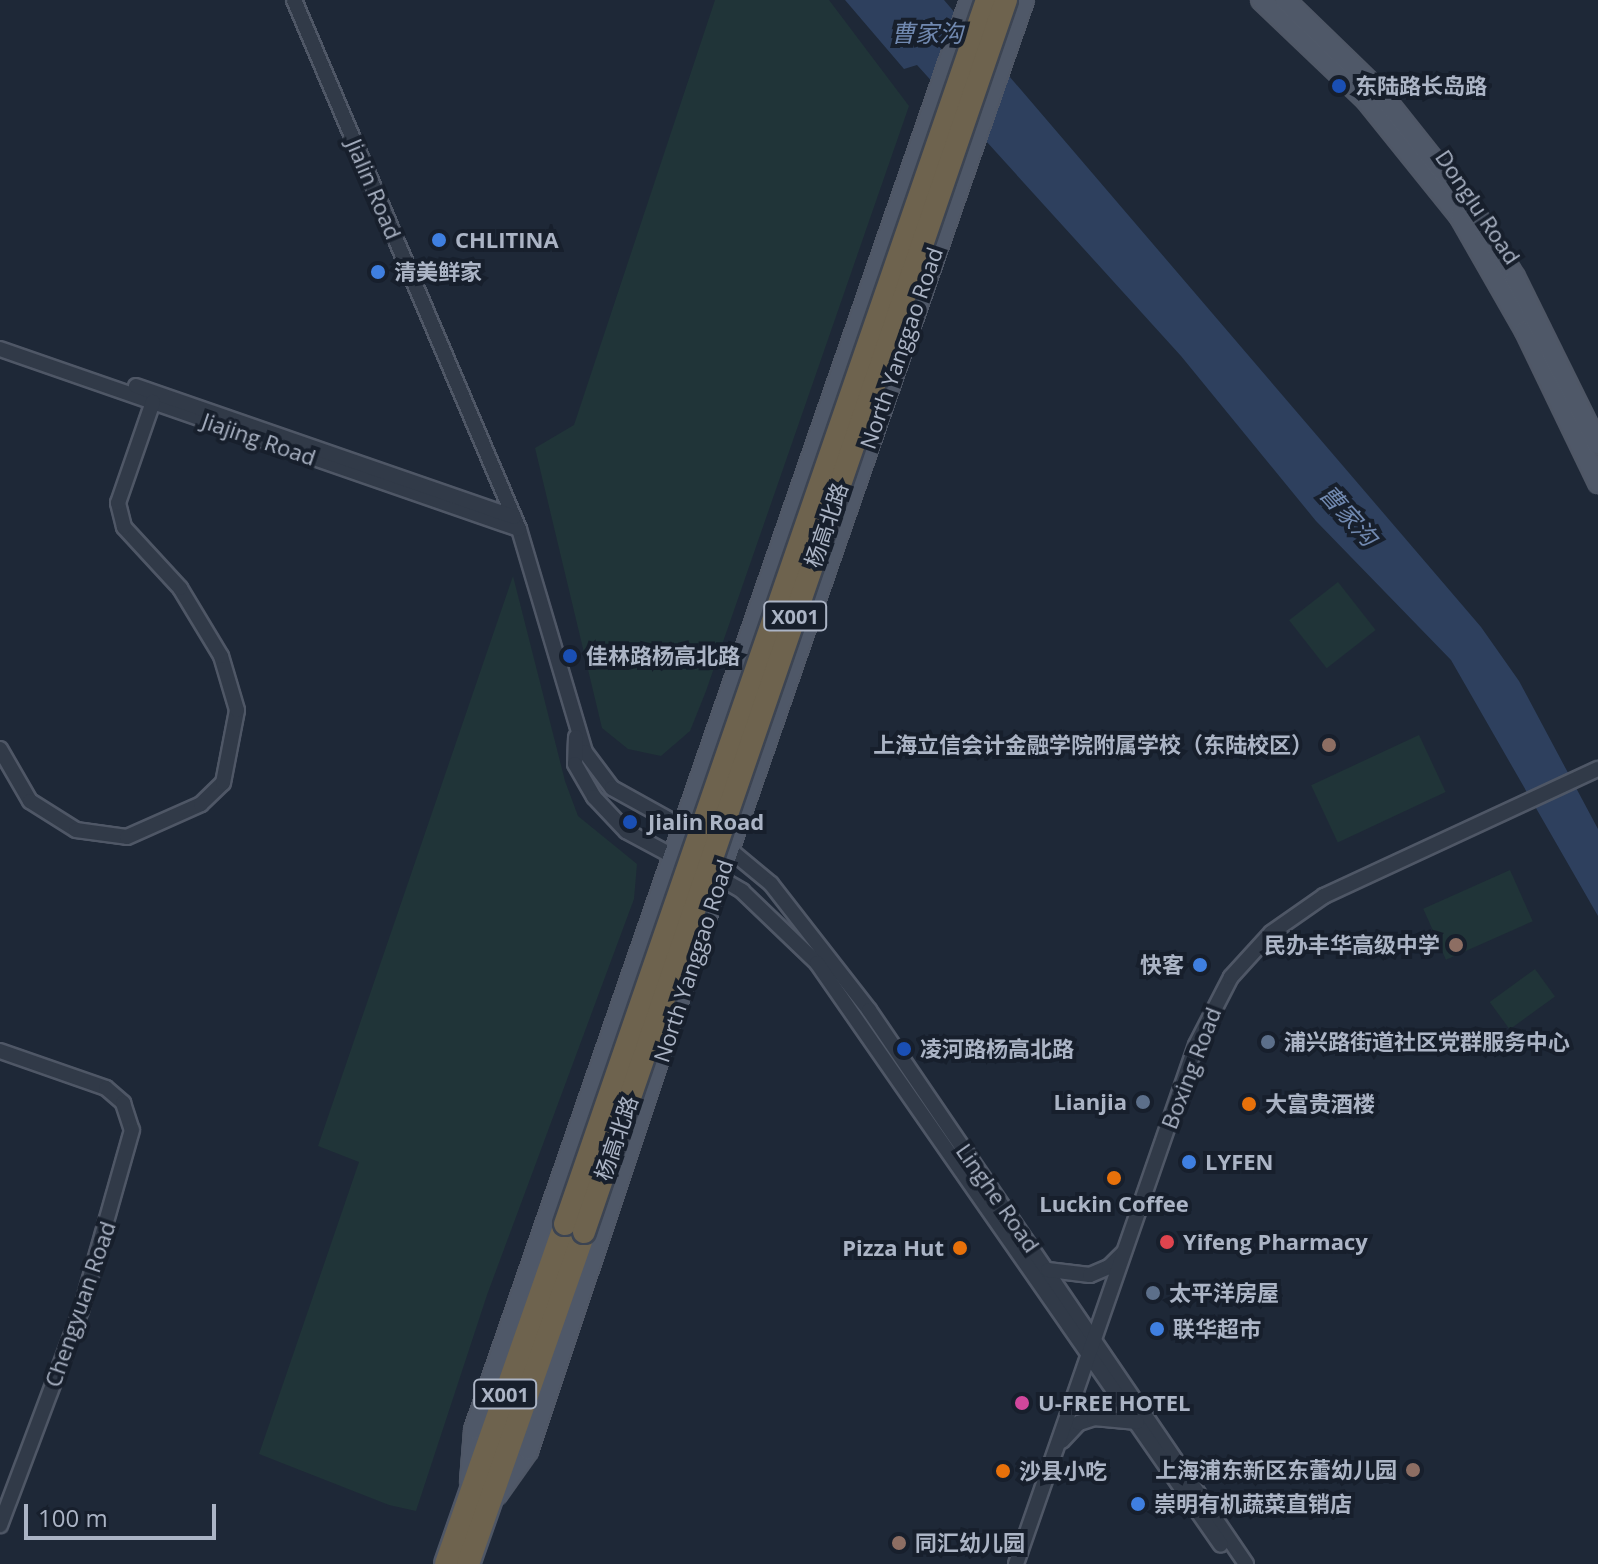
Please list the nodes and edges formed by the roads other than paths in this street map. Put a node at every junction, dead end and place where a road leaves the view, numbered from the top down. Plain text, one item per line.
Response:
1 (294, 0) edge
2 (987, 0) edge
3 (1006, 0) edge
4 (1024, 0) edge
5 (1261, 0) edge
6 (1285, 0) edge
7 (968, 6) edge
8 (0, 339) edge
9 (0, 349) edge
10 (153, 402) junction
11 (1598, 445) edge
12 (1598, 483) edge
13 (516, 523) junction
14 (577, 729) junction
15 (0, 749) edge
16 (1593, 771) edge
17 (682, 827) junction
18 (730, 848) junction
19 (674, 857) junction
20 (720, 877) junction
21 (0, 1051) edge
22 (574, 1228) junction
23 (1126, 1250) junction
24 (1048, 1270) junction
25 (1093, 1347) junction
26 (1137, 1422) junction
27 (1056, 1447) junction
28 (478, 1503) junction
29 (0, 1525) edge
30 (446, 1564) edge
31 (468, 1564) edge
32 (1016, 1564) edge
33 (1234, 1564) edge
34 (1246, 1564) edge

1 - 13 street, Jialin Road
2 - 22 highway, 杨高北路 / X001, bridge
3 - 22 highway, 杨高北路 / X001, bridge
4 - 18 main road, North Yanggao Road / X001
5 - 12 main road, Donglu Road
6 - 11 main road, Donglu Road
7 - 17 main road, North Yanggao Road / X001
8 - 13 street, Jiajing Road
9 - 10 street, Jiajing Road
10 - 13 street, Jiajing Road
10 - 15 street
13 - 14 street, Jialin Road
14 - 17 street, Jialin Road
14 - 19 street, Linghe Road
16 - 23 street, Boxing Road
17 - 18 street, Jialin Road
17 - 19 main road, North Yanggao Road / X001
18 - 20 main road, North Yanggao Road / X001
18 - 24 street, Linghe Road
19 - 20 street, Linghe Road
19 - 28 main road, North Yanggao Road / X001
20 - 25 street, Linghe Road
20 - 28 main road, North Yanggao Road / X001
21 - 29 street, Chengyuan Road
22 - 28 highway, North Yanggao Road / X001
23 - 24 street
23 - 25 street, Boxing Road
24 - 25 street, Linghe Road
25 - 26 street, Linghe Road
25 - 27 street, Boxing Road
25 - 34 street, Linghe Road
26 - 27 street
26 - 33 street, Linghe Road
27 - 32 street, Boxing Road
28 - 30 highway, North Yanggao Road / X001
28 - 31 highway, North Yanggao Road / X001

